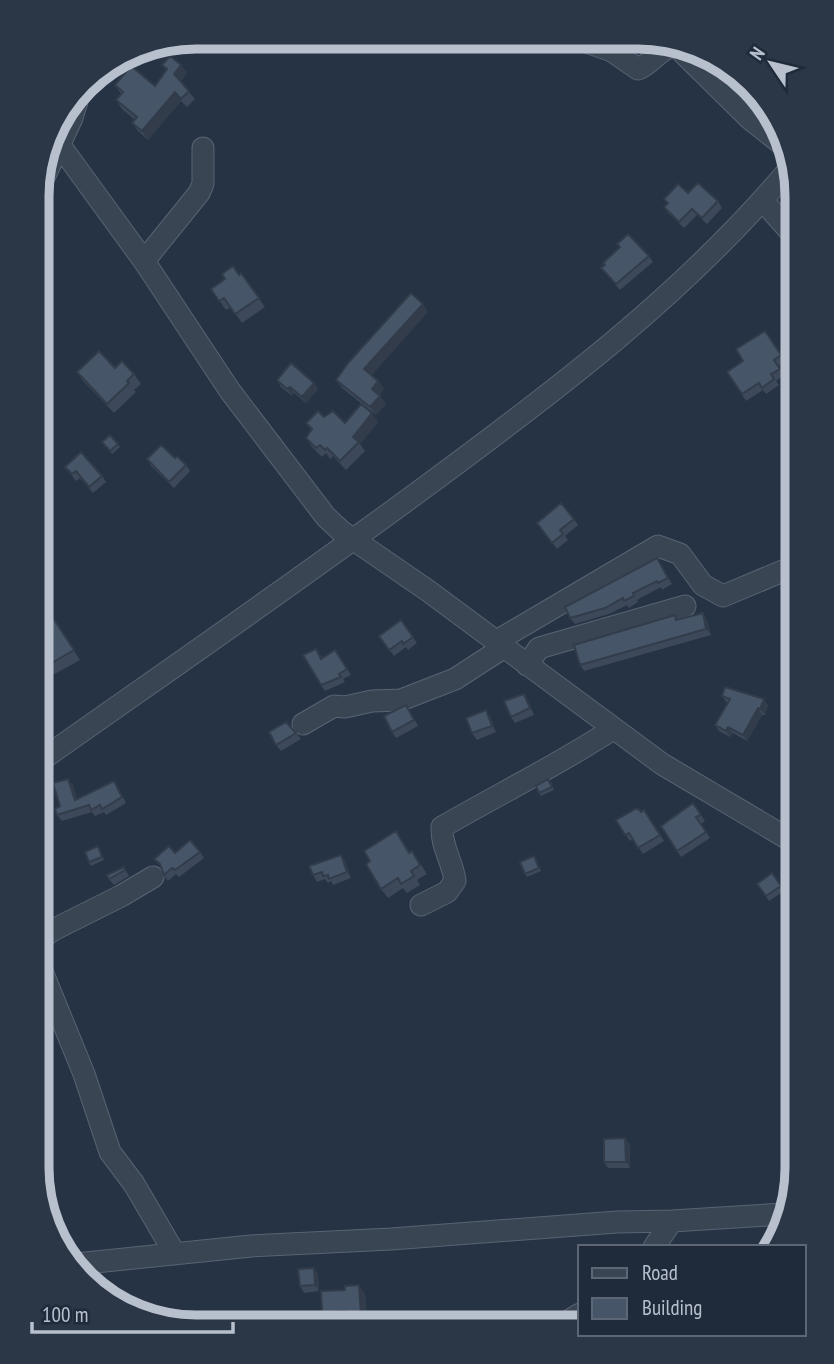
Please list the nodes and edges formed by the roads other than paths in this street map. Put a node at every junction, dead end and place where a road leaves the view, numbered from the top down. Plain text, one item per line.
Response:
1 (606, 49) edge
2 (662, 51) edge
3 (688, 58) edge
4 (772, 136) edge
5 (59, 142) edge
6 (203, 148) dead end
7 (783, 176) edge
8 (763, 201) junction
9 (785, 226) edge
10 (144, 261) junction
11 (355, 539) junction
12 (785, 570) edge
13 (685, 606) dead end
14 (499, 645) junction
15 (527, 665) junction
16 (303, 724) dead end
17 (613, 729) junction
18 (49, 755) edge
19 (785, 838) edge
20 (152, 877) dead end
21 (421, 905) dead end
22 (49, 933) edge
23 (49, 988) edge
24 (777, 1214) edge
25 (672, 1221) junction
26 (655, 1245) edge
27 (175, 1254) junction
28 (84, 1263) edge

1 - 2 street
3 - 4 street
5 - 10 street
6 - 10 street
7 - 8 street
8 - 9 street
8 - 11 street
10 - 11 street
11 - 14 street
11 - 18 street
12 - 14 street
13 - 15 street
14 - 15 street
14 - 16 street
15 - 17 street
17 - 19 street
17 - 21 street
20 - 22 street
23 - 27 street
24 - 25 street
25 - 26 street
25 - 27 street
27 - 28 street

